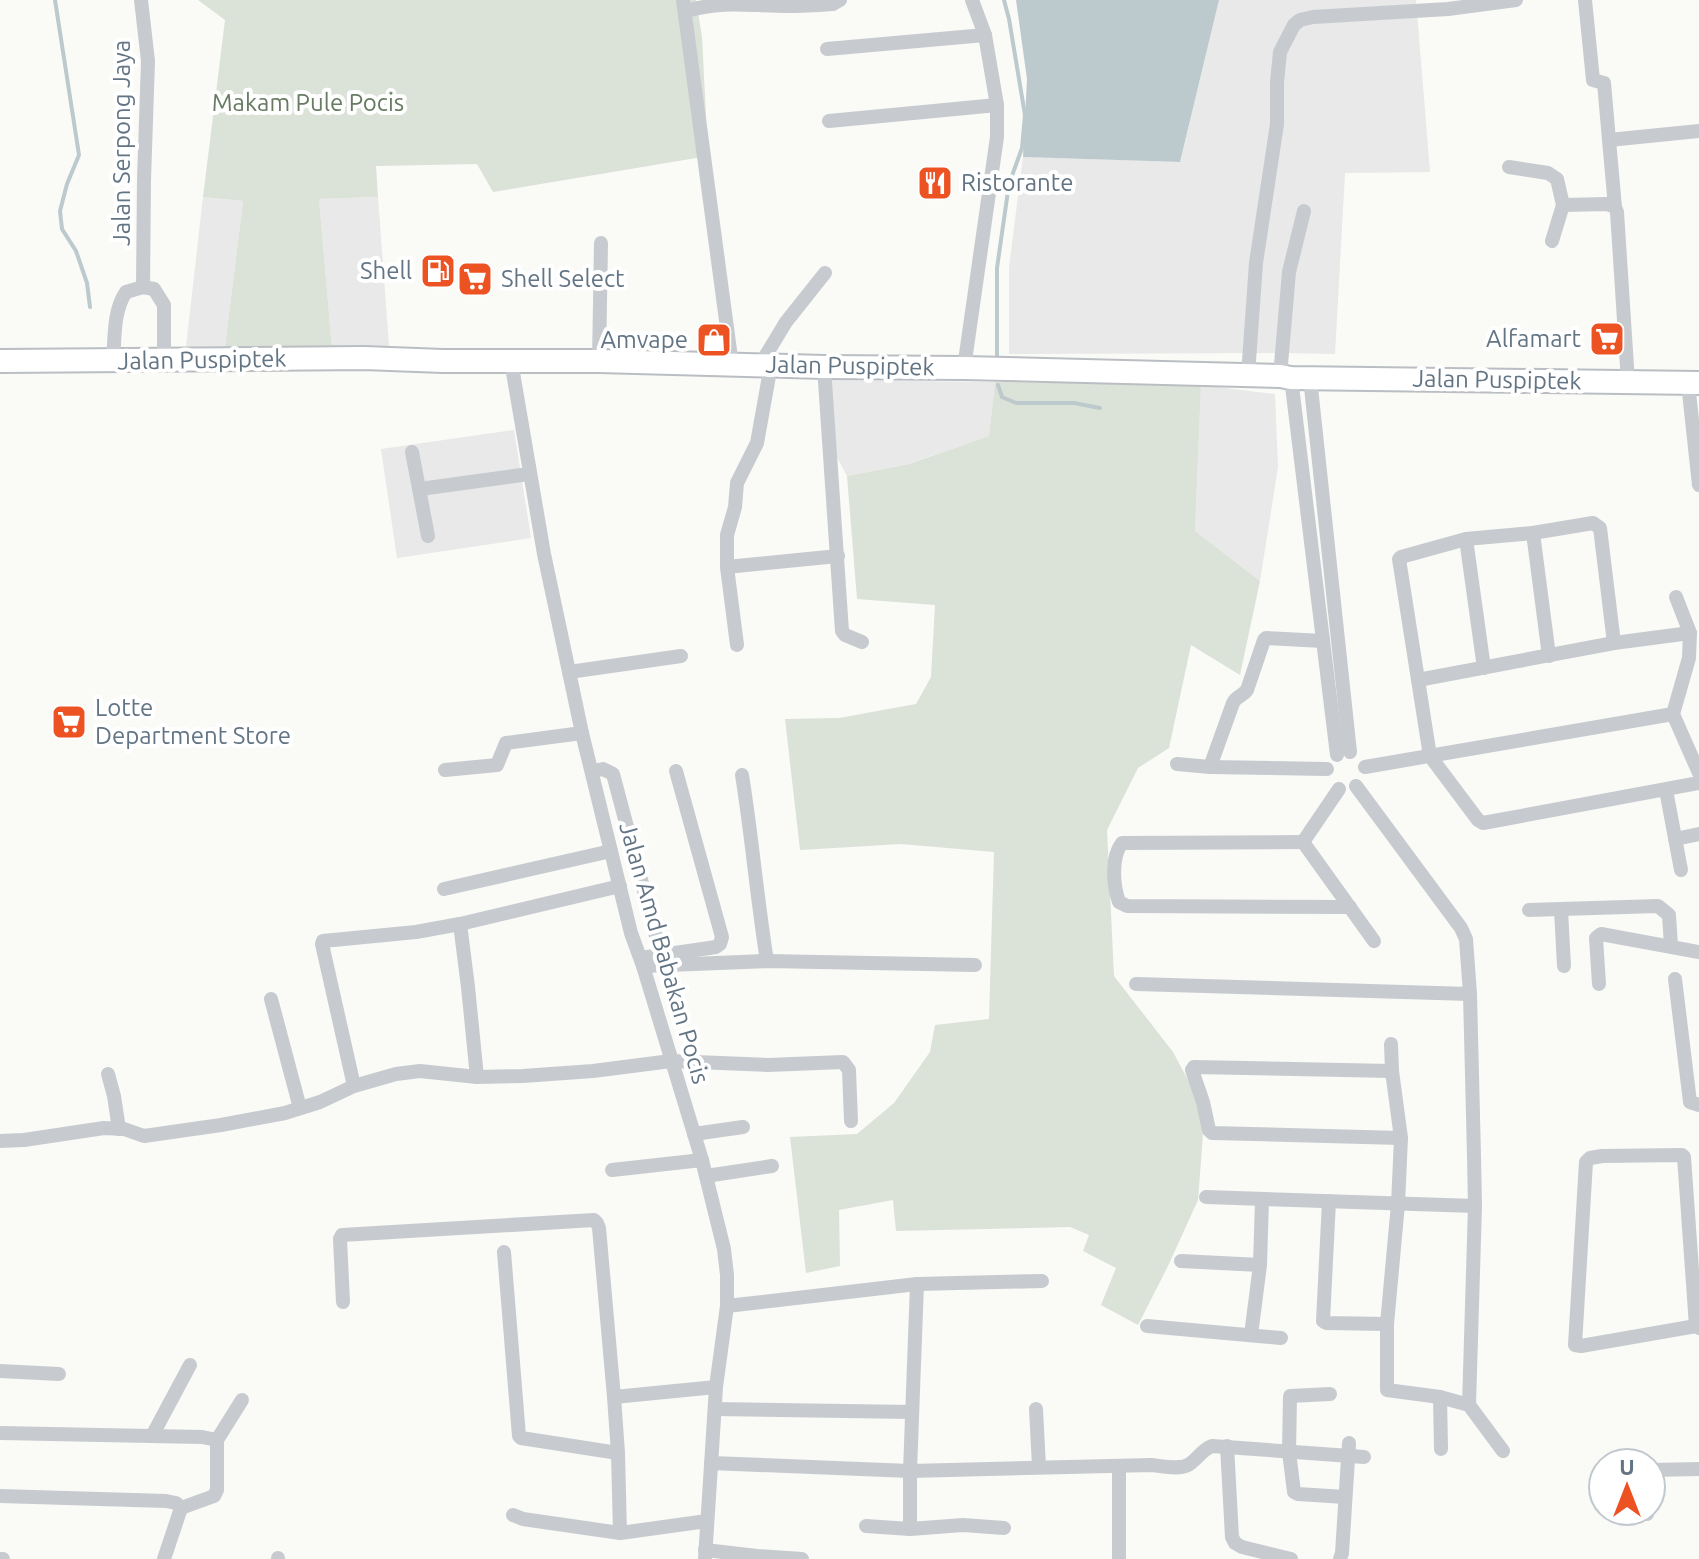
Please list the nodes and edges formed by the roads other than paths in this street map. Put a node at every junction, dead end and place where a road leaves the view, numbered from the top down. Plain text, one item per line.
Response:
1 (141, 0) edge
2 (840, 0) edge
3 (972, 0) edge
4 (1516, 0) edge
5 (1585, 0) edge
6 (726, 1) edge
7 (784, 3) edge
8 (684, 6) edge
9 (985, 35) junction
10 (827, 49) dead end
11 (997, 105) junction
12 (829, 121) dead end
13 (1699, 131) edge
14 (1609, 140) junction
15 (1509, 167) dead end
16 (1563, 205) junction
17 (1615, 207) junction
18 (1304, 211) dead end
19 (1552, 241) dead end
20 (601, 243) dead end
21 (825, 273) dead end
22 (143, 287) junction
23 (164, 360) junction
24 (0, 361) edge
25 (113, 361) junction
26 (511, 361) junction
27 (599, 361) junction
28 (732, 365) junction
29 (766, 365) junction
30 (824, 367) junction
31 (964, 368) junction
32 (1248, 375) junction
33 (1294, 377) junction
34 (1628, 382) junction
35 (1693, 383) edge
36 (412, 452) dead end
37 (529, 474) junction
38 (1699, 485) edge
39 (420, 489) junction
40 (1533, 533) junction
41 (428, 536) dead end
42 (1466, 539) junction
43 (1329, 551) junction
44 (1312, 554) junction
45 (838, 556) junction
46 (727, 567) junction
47 (1676, 597) dead end
48 (1690, 633) junction
49 (1323, 641) junction
50 (862, 642) dead end
51 (1614, 643) junction
52 (737, 645) dead end
53 (681, 656) dead end
54 (1549, 656) junction
55 (1484, 668) junction
56 (569, 672) junction
57 (1418, 680) junction
58 (1673, 714) junction
59 (582, 733) junction
60 (1344, 754) junction
61 (1430, 756) junction
62 (1177, 764) dead end
63 (1210, 767) junction
64 (1365, 767) junction
65 (1327, 769) junction
66 (445, 770) dead end
67 (593, 771) junction
68 (676, 771) dead end
69 (1699, 773) edge
70 (742, 775) dead end
71 (1699, 783) edge
72 (1356, 786) junction
73 (1339, 789) junction
74 (1666, 790) junction
75 (1699, 834) edge
76 (1675, 839) junction
77 (1303, 842) junction
78 (611, 851) junction
79 (1681, 870) dead end
80 (620, 886) junction
81 (444, 889) dead end
82 (1350, 907) junction
83 (1529, 910) dead end
84 (1561, 910) junction
85 (460, 924) junction
86 (1374, 941) dead end
87 (1671, 946) junction
88 (1699, 952) edge
89 (661, 955) junction
90 (767, 961) junction
91 (642, 962) junction
92 (975, 965) dead end
93 (1564, 966) dead end
94 (1675, 979) dead end
95 (1136, 984) dead end
96 (1599, 984) dead end
97 (1470, 994) junction
98 (271, 999) dead end
99 (1391, 1044) dead end
100 (671, 1061) junction
101 (1392, 1071) junction
102 (108, 1074) dead end
103 (477, 1077) junction
104 (354, 1086) junction
105 (1699, 1105) edge
106 (300, 1108) junction
107 (851, 1121) dead end
108 (743, 1127) dead end
109 (119, 1129) junction
110 (694, 1134) junction
111 (1401, 1138) junction
112 (0, 1141) edge
113 (702, 1160) junction
114 (772, 1166) dead end
115 (612, 1170) dead end
116 (706, 1176) junction
117 (1206, 1197) dead end
118 (1262, 1199) junction
119 (1329, 1201) junction
120 (1398, 1204) junction
121 (1475, 1206) junction
122 (1695, 1233) edge
123 (504, 1252) dead end
124 (1181, 1261) dead end
125 (1260, 1265) junction
126 (1042, 1281) dead end
127 (917, 1284) junction
128 (343, 1302) dead end
129 (727, 1306) junction
130 (1387, 1324) junction
131 (1147, 1326) dead end
132 (1698, 1327) edge
133 (1251, 1335) junction
134 (1281, 1338) dead end
135 (190, 1365) dead end
136 (0, 1371) edge
137 (59, 1374) dead end
138 (716, 1387) junction
139 (1330, 1394) dead end
140 (614, 1397) junction
141 (1440, 1397) junction
142 (242, 1400) dead end
143 (1469, 1405) junction
144 (715, 1409) junction
145 (1036, 1409) dead end
146 (912, 1412) junction
147 (0, 1433) edge
148 (152, 1436) junction
149 (217, 1440) junction
150 (1227, 1446) junction
151 (1441, 1449) dead end
152 (1348, 1450) junction
153 (1503, 1451) dead end
154 (1289, 1452) junction
155 (618, 1453) junction
156 (1364, 1457) dead end
157 (711, 1463) junction
158 (1119, 1466) junction
159 (1039, 1467) junction
160 (1699, 1469) edge
161 (1667, 1470) edge
162 (910, 1471) junction
163 (0, 1496) edge
164 (1345, 1497) junction
165 (181, 1508) junction
166 (513, 1515) dead end
167 (707, 1521) junction
168 (866, 1526) dead end
169 (1004, 1528) dead end
170 (910, 1529) junction
171 (620, 1533) junction
172 (705, 1554) edge
173 (164, 1559) edge
174 (802, 1559) edge
175 (1119, 1559) edge
176 (1291, 1559) edge
177 (1340, 1559) edge

1 - 22 street, Jalan Serpong Jaya
2 - 7 street
3 - 9 street
4 - 32 street
5 - 14 street
6 - 7 street
6 - 8 street
8 - 28 street
9 - 10 street
9 - 11 street
11 - 12 street
11 - 31 street
13 - 14 street
14 - 17 street
15 - 16 street
16 - 17 street
16 - 19 street
17 - 34 street
18 - 33 street
20 - 27 street
21 - 29 street
22 - 23 street
22 - 25 street
23 - 25 main road, Jalan Puspiptek
23 - 26 main road, Jalan Puspiptek
24 - 25 main road, Jalan Puspiptek
26 - 27 main road, Jalan Puspiptek
26 - 37 street, Jalan Amd Babakan Pocis
27 - 28 main road, Jalan Puspiptek
28 - 29 main road, Jalan Puspiptek
29 - 30 main road, Jalan Puspiptek
29 - 46 street
30 - 31 main road, Jalan Puspiptek
30 - 45 street
31 - 32 main road, Jalan Puspiptek
32 - 33 main road, Jalan Puspiptek
33 - 34 main road, Jalan Puspiptek
33 - 43 street
33 - 44 street
34 - 35 main road, Jalan Puspiptek
35 - 38 street
36 - 39 street
37 - 39 street
37 - 56 street, Jalan Amd Babakan Pocis
39 - 41 street
40 - 42 street
40 - 51 street
40 - 54 street
42 - 55 street
42 - 57 street
43 - 44 street
43 - 60 street
44 - 49 street
45 - 46 street
45 - 50 street
46 - 52 street
47 - 48 street
48 - 51 street
48 - 58 street
49 - 60 street
49 - 63 street
51 - 54 street
53 - 56 street
54 - 55 street
55 - 57 street
56 - 59 street, Jalan Amd Babakan Pocis
57 - 61 street
58 - 61 street
58 - 69 street
59 - 66 street
59 - 67 street, Jalan Amd Babakan Pocis
60 - 64 street
60 - 65 street
61 - 64 street
61 - 74 street
62 - 63 street
63 - 65 street
64 - 72 street
65 - 73 street
67 - 78 street, Jalan Amd Babakan Pocis
67 - 89 street
68 - 89 street
70 - 90 street
71 - 74 street
72 - 73 street
72 - 97 street
73 - 77 street
74 - 76 street
75 - 76 street
76 - 79 street
77 - 82 street
77 - 82 street
78 - 80 street, Jalan Amd Babakan Pocis
78 - 81 street
80 - 85 street
80 - 91 street, Jalan Amd Babakan Pocis
82 - 86 street
83 - 84 street
84 - 87 street
84 - 93 street
85 - 103 street
85 - 104 street
87 - 88 street
87 - 96 street
89 - 91 street
90 - 91 street
90 - 92 street
91 - 100 street, Jalan Amd Babakan Pocis
94 - 105 street
95 - 97 street
97 - 121 street
98 - 106 street
99 - 101 street
100 - 103 street
100 - 107 street
100 - 110 street, Jalan Amd Babakan Pocis
101 - 111 street
101 - 111 street
102 - 109 street
103 - 104 street
104 - 106 street
106 - 109 street
108 - 110 street
109 - 112 street
110 - 113 street, Jalan Amd Babakan Pocis
111 - 120 street
113 - 115 street
113 - 116 street, Jalan Amd Babakan Pocis
114 - 116 street
116 - 129 street, Jalan Amd Babakan Pocis
117 - 118 street
118 - 119 street
118 - 125 street
119 - 120 street
119 - 130 street
120 - 121 street
120 - 130 street
121 - 143 street
122 - 132 street
122 - 132 street
123 - 155 street
124 - 125 street
125 - 133 street
126 - 127 street
127 - 129 street
127 - 146 street
128 - 140 street
129 - 138 street, Jalan Amd Babakan Pocis
130 - 141 street
131 - 133 street
133 - 134 street
135 - 148 street
136 - 137 street
138 - 140 street
138 - 144 street, Jalan Amd Babakan Pocis
139 - 154 street
140 - 155 street
141 - 143 street
141 - 151 street
142 - 149 street
143 - 153 street
144 - 146 street
144 - 157 street, Jalan Amd Babakan Pocis
145 - 159 street
146 - 162 street
147 - 148 street
148 - 149 street
149 - 165 street
150 - 154 street
150 - 158 street
150 - 176 street
152 - 154 street
152 - 156 street
152 - 164 street
154 - 164 street
155 - 171 street
157 - 162 street
157 - 167 street, Jalan Amd Babakan Pocis
158 - 159 street
158 - 175 street
159 - 162 street
160 - 161 street
162 - 170 street
163 - 165 street
164 - 177 street
165 - 173 street
166 - 171 street
167 - 171 street
167 - 172 street, Jalan Amd Babakan Pocis
168 - 170 street
169 - 170 street
172 - 174 street

